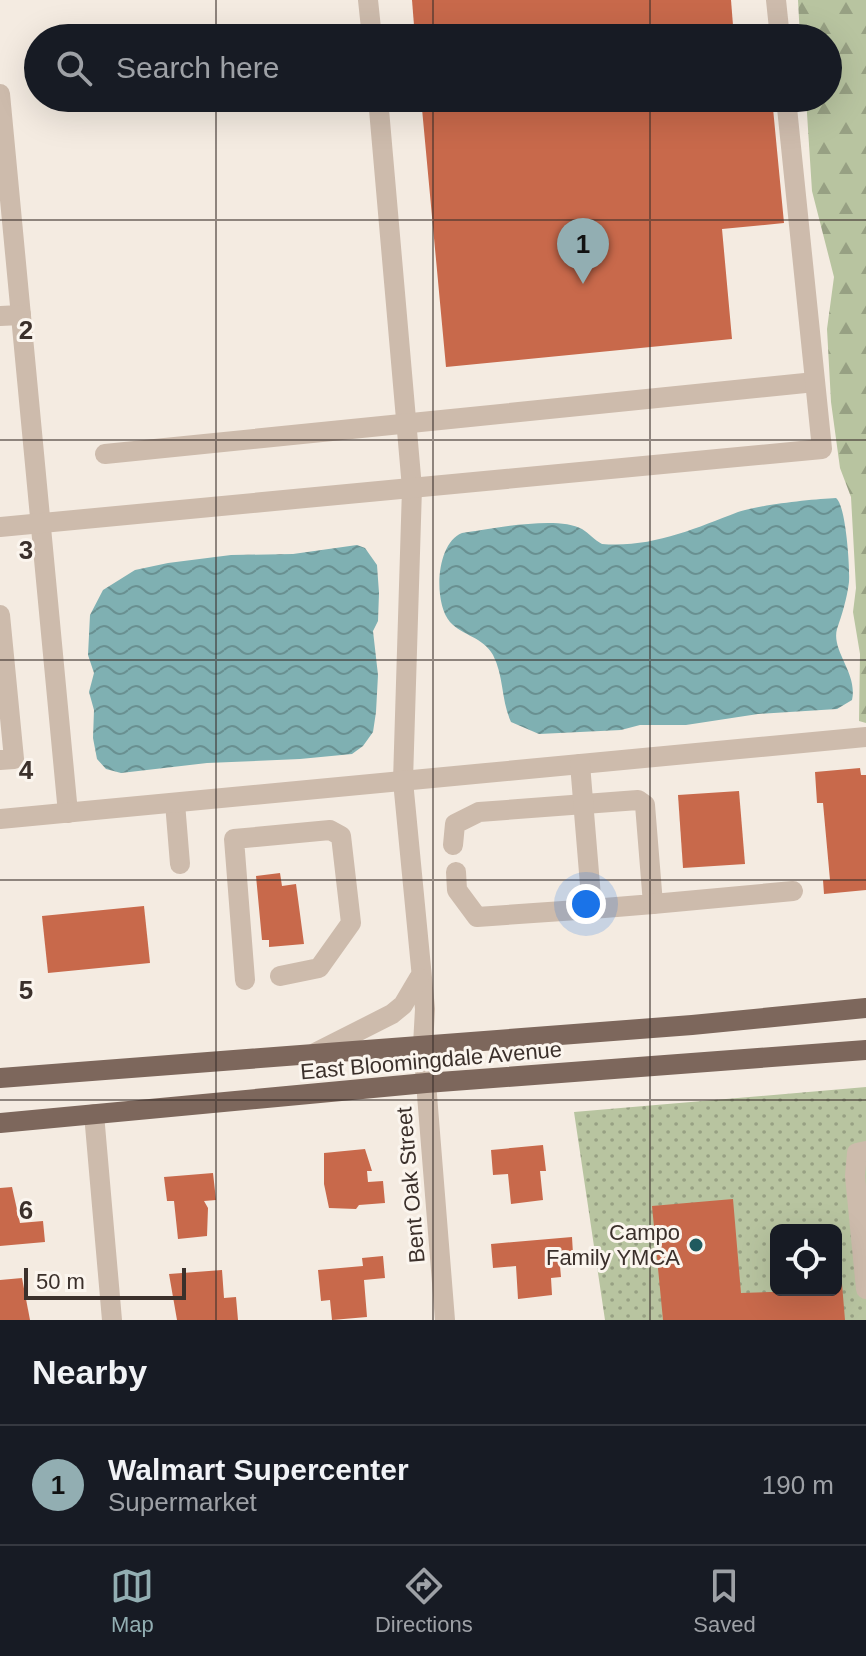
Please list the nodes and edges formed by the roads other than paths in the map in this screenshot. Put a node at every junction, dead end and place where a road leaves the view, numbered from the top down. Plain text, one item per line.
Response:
1 (368, 0) edge
2 (776, 0) edge
3 (371, 24) edge
4 (779, 24) edge
5 (0, 94) edge
6 (379, 112) edge
7 (787, 112) edge
8 (5, 197) edge
9 (10, 316) edge
10 (815, 382) junction
11 (409, 426) junction
12 (105, 454) dead end
13 (412, 488) junction
14 (42, 523) junction
15 (0, 527) edge
16 (0, 615) edge
17 (866, 737) edge
18 (0, 760) edge
19 (580, 764) junction
20 (403, 781) junction
21 (175, 803) junction
22 (584, 804) junction
23 (68, 813) junction
24 (0, 819) edge
25 (453, 845) dead end
26 (180, 864) dead end
27 (456, 872) dead end
28 (793, 891) dead end
29 (653, 904) junction
30 (592, 909) junction
31 (280, 976) dead end
32 (419, 978) junction
33 (245, 980) dead end
34 (866, 1008) edge
35 (423, 1045) junction
36 (866, 1050) edge
37 (312, 1054) junction
38 (0, 1078) edge
39 (426, 1083) junction
40 (94, 1114) junction
41 (0, 1123) edge
42 (866, 1151) edge
43 (866, 1289) edge
44 (112, 1320) edge
45 (445, 1320) edge

1 - 3 street
2 - 4 street
5 - 8 street
6 - 11 street, Bent Oak Street
7 - 10 street
8 - 9 street
9 - 14 street
10 - 11 street
10 - 13 street
11 - 12 street
11 - 13 street, Bent Oak Street
13 - 14 street
13 - 20 street, Bent Oak Street
14 - 15 street
14 - 23 street
16 - 18 street
17 - 19 street
19 - 20 street
19 - 22 street
20 - 21 street
20 - 32 street, Bent Oak Street
21 - 23 street
21 - 26 street
22 - 25 street
22 - 29 street
22 - 30 street
23 - 24 street
27 - 30 street
28 - 29 street
29 - 30 street
31 - 33 street
32 - 35 street, Bent Oak Street
32 - 37 street
34 - 35 main road, East Bloomingdale Avenue
35 - 37 main road, East Bloomingdale Avenue
35 - 39 street, Bent Oak Street
36 - 39 main road, East Bloomingdale Avenue
37 - 38 main road, East Bloomingdale Avenue
39 - 40 main road, East Bloomingdale Avenue
39 - 45 street, Bent Oak Street
40 - 41 main road, East Bloomingdale Avenue
40 - 44 street
42 - 43 street

